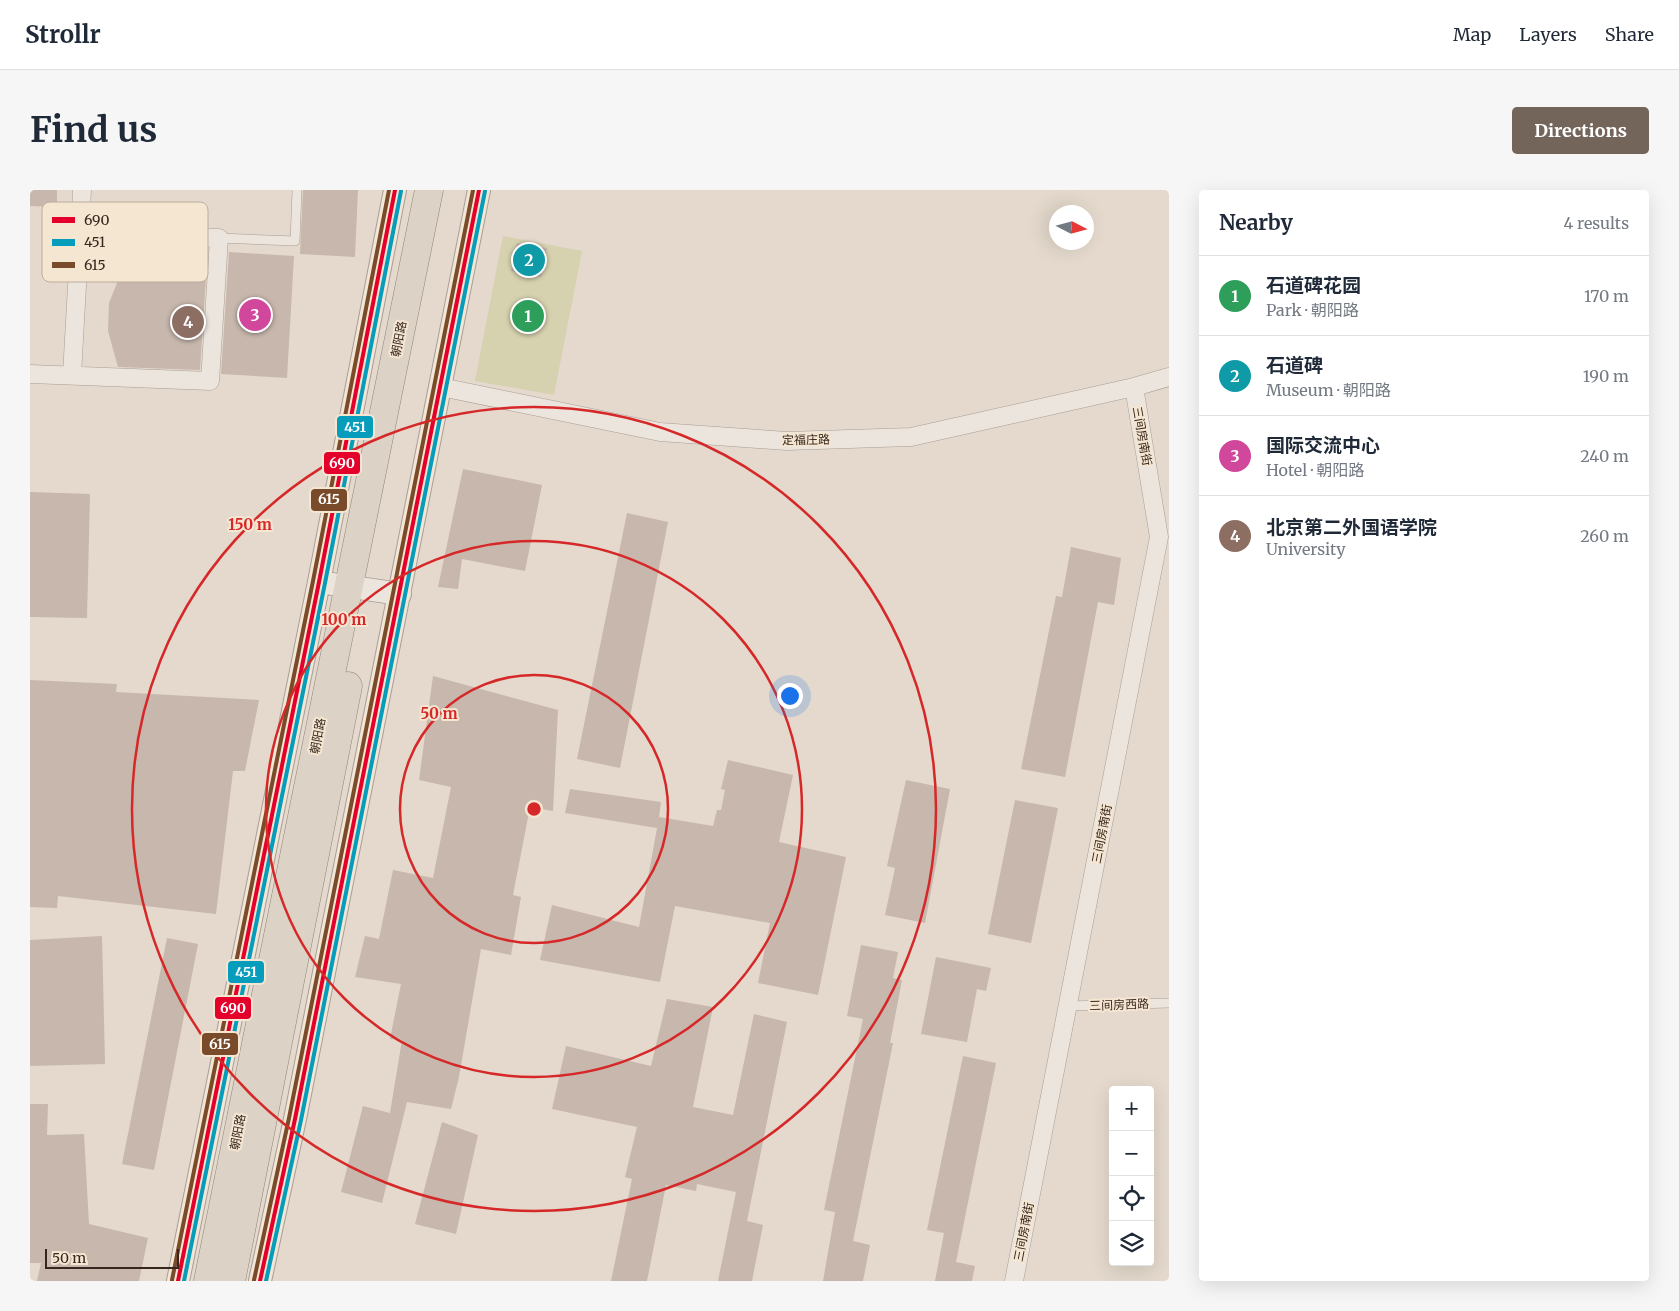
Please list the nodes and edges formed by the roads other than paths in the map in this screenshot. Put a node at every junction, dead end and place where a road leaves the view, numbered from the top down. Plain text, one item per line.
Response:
1 (297, 190) edge
2 (395, 190) edge
3 (428, 190) edge
4 (447, 190) edge
5 (479, 190) edge
6 (208, 238) edge
7 (218, 238) junction
8 (77, 282) edge
9 (30, 374) edge
10 (72, 375) junction
11 (1169, 377) edge
12 (441, 387) junction
13 (1134, 387) junction
14 (319, 582) junction
15 (358, 588) junction
16 (400, 594) junction
17 (1169, 1003) edge
18 (1068, 1006) junction
19 (178, 1281) edge
20 (208, 1281) edge
21 (231, 1281) edge
22 (260, 1281) edge
23 (1014, 1281) edge

1 - 7 lane
2 - 14 street
3 - 15 highway, 朝阳路
4 - 15 highway, 朝阳路
5 - 12 street
6 - 7 street
7 - 10 street
8 - 10 street
9 - 10 street
11 - 13 street, 定福庄路
12 - 13 street, 定福庄路
12 - 16 street
13 - 18 street, 三间房南街
14 - 15 street
14 - 19 street
15 - 16 street
15 - 20 highway, 朝阳路
15 - 21 highway, 朝阳路
16 - 22 street
17 - 18 lane, 三间房西路
18 - 23 street, 三间房南街

